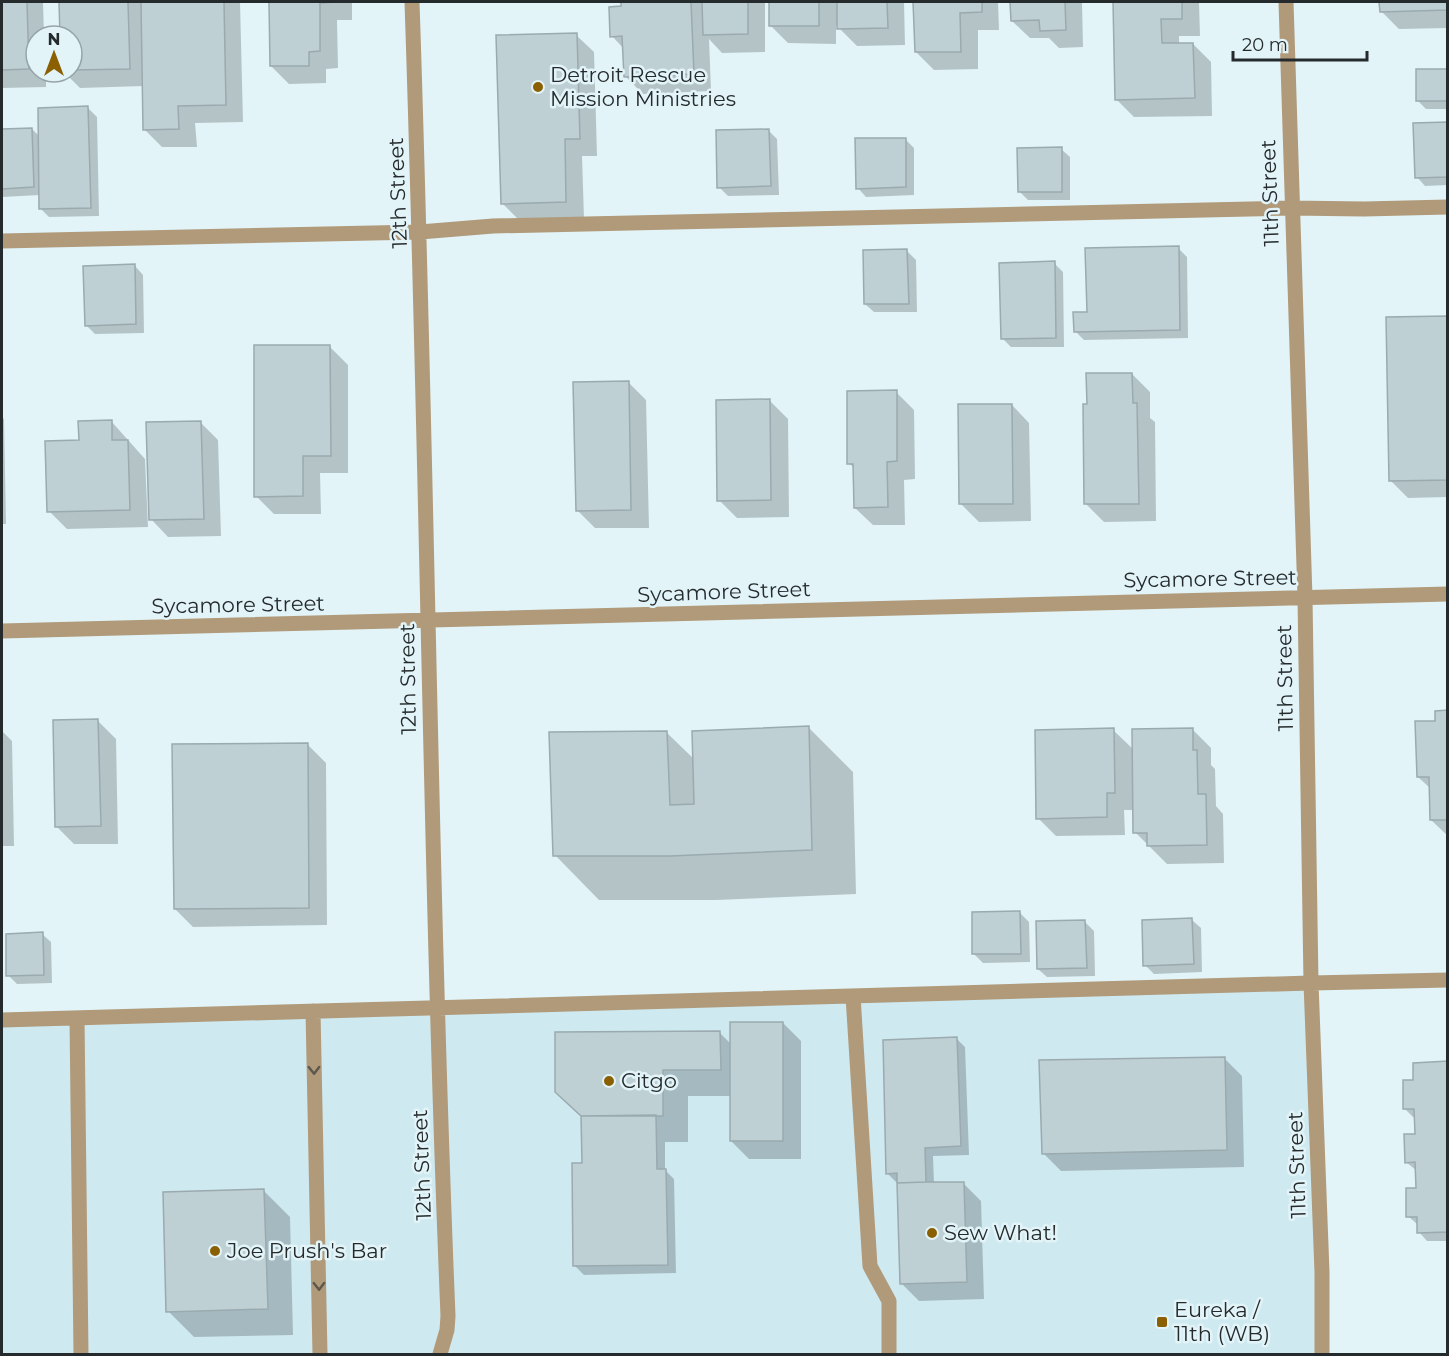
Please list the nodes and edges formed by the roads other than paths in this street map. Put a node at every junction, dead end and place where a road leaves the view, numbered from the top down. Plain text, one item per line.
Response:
1 (412, 2) edge
2 (1286, 2) edge
3 (1448, 207) edge
4 (1291, 208) junction
5 (420, 232) junction
6 (2, 241) edge
7 (1448, 594) edge
8 (1305, 598) junction
9 (428, 622) junction
10 (2, 631) edge
11 (1448, 980) edge
12 (1311, 982) junction
13 (853, 996) junction
14 (438, 1008) junction
15 (313, 1011) junction
16 (77, 1018) junction
17 (2, 1020) edge
18 (81, 1354) edge
19 (320, 1354) edge
20 (440, 1354) edge
21 (889, 1354) edge
22 (1322, 1354) edge

1 - 5 street, 12th Street
2 - 4 street, 11th Street
3 - 4 street
4 - 5 street
4 - 8 street, 11th Street
5 - 6 street
5 - 9 street, 12th Street
7 - 8 street, Sycamore Street
8 - 9 street, Sycamore Street
8 - 12 street, 11th Street
9 - 10 street, Sycamore Street
9 - 14 street, 12th Street
11 - 12 street
12 - 13 street
12 - 22 street, 11th Street
13 - 14 street
13 - 21 street
14 - 15 street
14 - 20 street, 12th Street
15 - 16 street
15 -> 19 street
16 - 17 street
16 - 18 street

